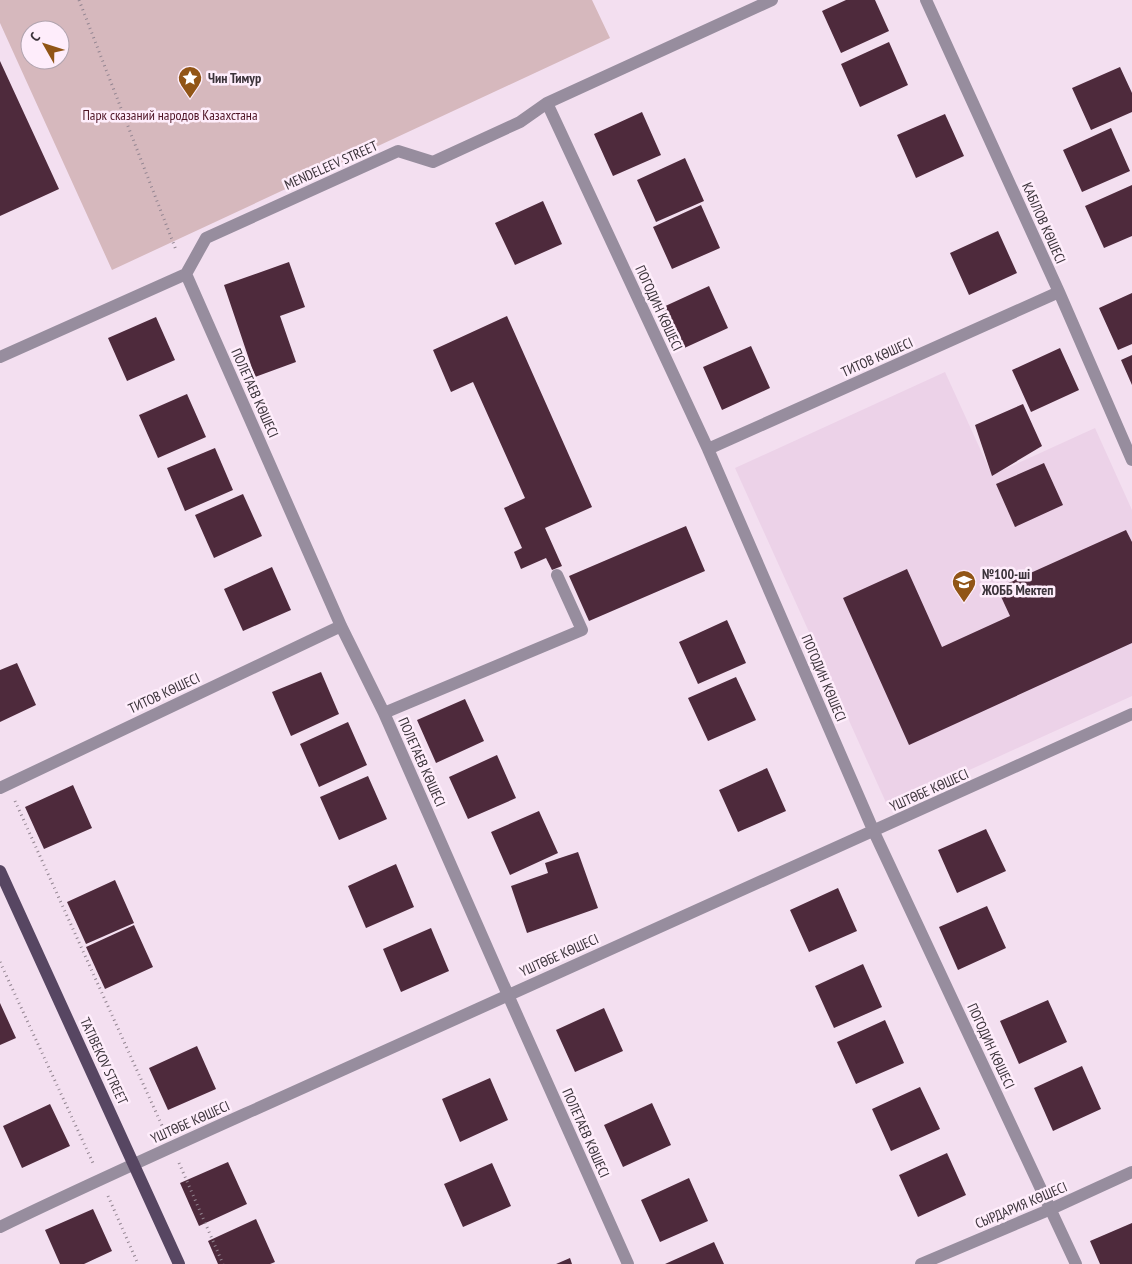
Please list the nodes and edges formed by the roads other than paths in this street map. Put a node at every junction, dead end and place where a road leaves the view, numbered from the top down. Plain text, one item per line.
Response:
1 (772, 0) edge
2 (926, 0) edge
3 (547, 103) junction
4 (186, 274) junction
5 (1059, 292) junction
6 (0, 357) edge
7 (708, 449) junction
8 (1132, 460) edge
9 (557, 575) dead end
10 (341, 626) junction
11 (384, 713) junction
12 (1132, 714) edge
13 (4, 786) edge
14 (874, 832) junction
15 (0, 871) edge
16 (508, 995) junction
17 (134, 1164) junction
18 (1132, 1172) edge
19 (1051, 1209) junction
20 (0, 1226) edge
21 (179, 1264) edge
22 (628, 1264) edge
23 (921, 1264) edge
24 (1076, 1264) edge

1 - 3 street, MENDELEEV STREET
2 - 5 street, КАБІЛОВ КӨШЕСІ
3 - 4 street, MENDELEEV STREET
3 - 7 street, ПОГОДИН КӨШЕСІ
4 - 6 street
4 - 10 street, ПОЛЕТАЕВ КӨШЕСІ
5 - 7 street, ТИТОВ КӨШЕСІ
5 - 8 street, КАБІЛОВ КӨШЕСІ
7 - 14 street, ПОГОДИН КӨШЕСІ
9 - 11 street
10 - 11 street, ПОЛЕТАЕВ КӨШЕСІ
10 - 13 street, ТИТОВ КӨШЕСІ
11 - 16 street, ПОЛЕТАЕВ КӨШЕСІ
12 - 14 street, ҮШТӨБЕ КӨШЕСІ
14 - 16 street, ҮШТӨБЕ КӨШЕСІ
14 - 19 street, ПОГОДИН КӨШЕСІ
15 - 17 main road, TATIBEKOV STREET
16 - 17 street, ҮШТӨБЕ КӨШЕСІ
16 - 22 street, ПОЛЕТАЕВ КӨШЕСІ
17 - 20 street, ҮШТӨБЕ КӨШЕСІ
17 - 21 main road, TATIBEKOV STREET
18 - 19 street, СЫРДАРИЯ КӨШЕСІ
19 - 23 street, СЫРДАРИЯ КӨШЕСІ
19 - 24 street, ПОГОДИН КӨШЕСІ

